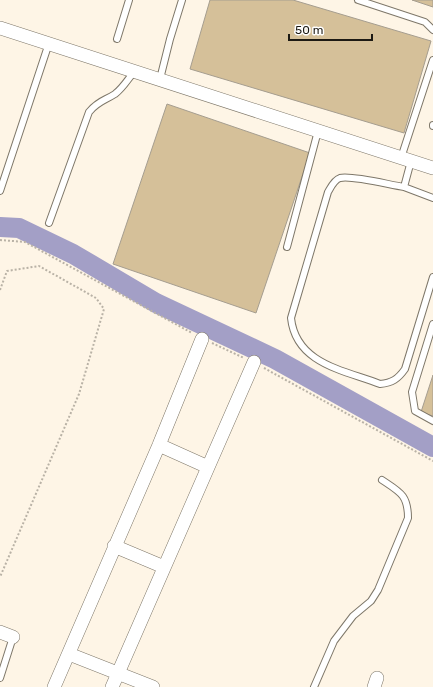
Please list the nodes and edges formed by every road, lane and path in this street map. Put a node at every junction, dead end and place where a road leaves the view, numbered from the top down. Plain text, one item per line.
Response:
1 (129, 0) edge
2 (182, 0) edge
3 (358, 0) edge
4 (0, 28) edge
5 (433, 30) edge
6 (117, 39) dead end
7 (49, 43) junction
8 (433, 60) edge
9 (135, 70) junction
10 (160, 79) junction
11 (318, 131) junction
12 (406, 160) junction
13 (433, 168) edge
14 (404, 187) junction
15 (0, 191) edge
16 (433, 198) edge
17 (49, 223) dead end
18 (0, 240) edge
19 (287, 247) dead end
20 (433, 277) edge
21 (0, 290) edge
22 (433, 324) edge
23 (202, 339) junction
24 (254, 362) junction
25 (433, 421) edge
26 (158, 445) junction
27 (433, 461) edge
28 (208, 467) junction
29 (382, 480) dead end
30 (114, 546) junction
31 (164, 567) junction
32 (0, 578) edge
33 (0, 632) edge
34 (13, 636) joint
35 (69, 654) junction
36 (118, 672) junction
37 (0, 678) edge
38 (54, 687) edge
39 (112, 687) edge
40 (153, 687) edge
41 (314, 687) edge

1 - 6 lane
2 - 10 lane
3 - 5 lane
4 - 7 street
7 - 9 street
7 - 15 lane
8 - 12 lane
9 - 10 street
9 - 17 lane
10 - 11 street
11 - 12 street
11 - 19 lane
12 - 13 street
12 - 14 lane
14 - 16 lane
14 - 20 lane
18 - 23 path
21 - 32 path
22 - 25 lane
23 - 24 path
23 - 26 street
24 - 27 path
24 - 28 street
26 - 28 street
26 - 30 street
28 - 31 street
29 - 41 lane
30 - 31 street
30 - 35 street
31 - 36 street
33 - 34 street
34 - 37 lane
35 - 36 street
35 - 38 street
36 - 39 street
36 - 40 street

